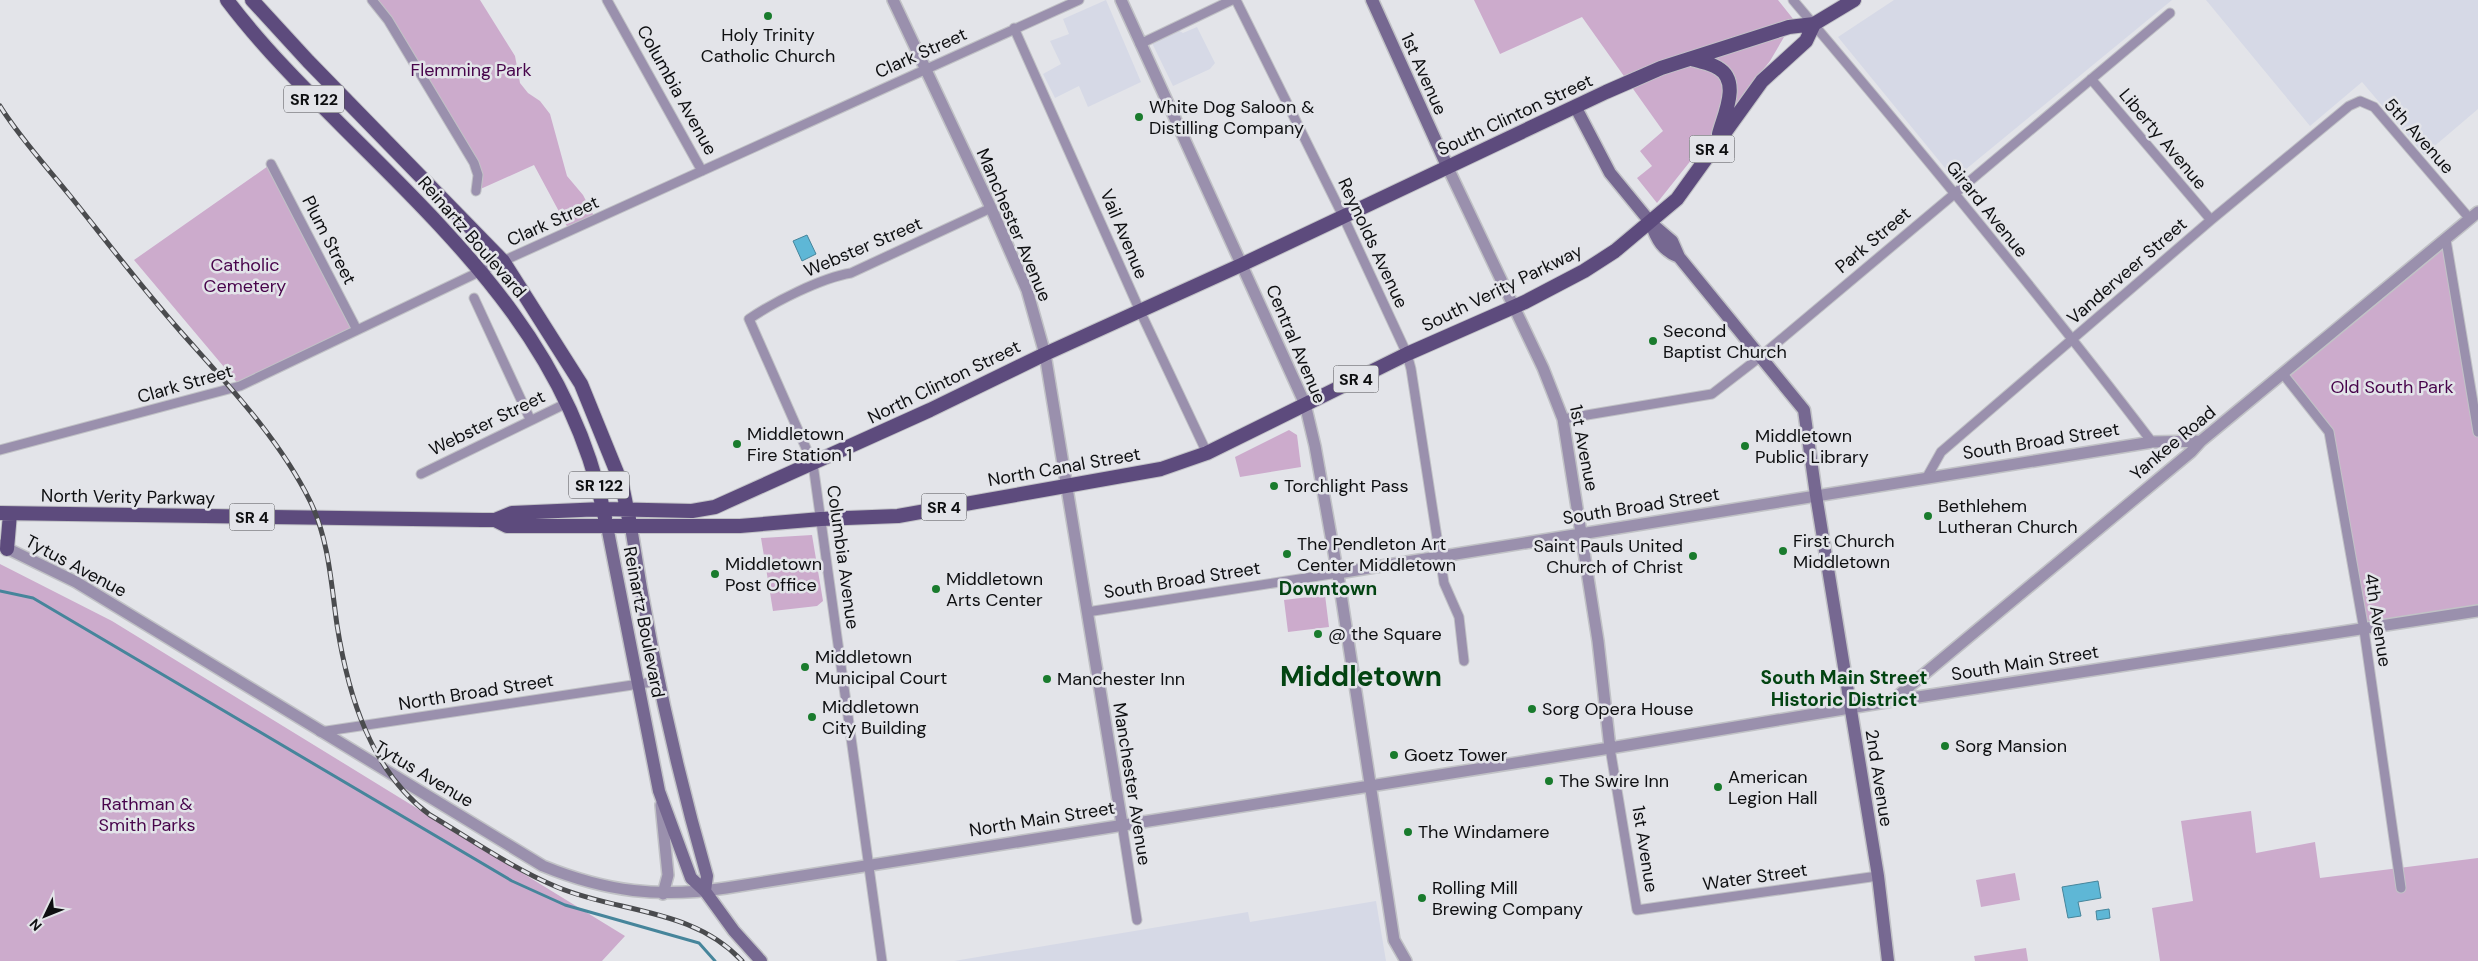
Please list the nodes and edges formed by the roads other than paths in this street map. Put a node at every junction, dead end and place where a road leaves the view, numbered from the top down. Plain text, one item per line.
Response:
1 (227, 0) edge
2 (252, 0) edge
3 (372, 0) edge
4 (893, 0) edge
5 (1079, 0) edge
6 (1121, 0) edge
7 (1232, 0) edge
8 (1236, 0) edge
9 (1372, 0) edge
10 (1793, 0) edge
11 (1854, 0) edge
12 (609, 3) edge
13 (2170, 13) dead end
14 (1814, 24) junction
15 (1014, 28) junction
16 (1140, 44) junction
17 (1692, 59) junction
18 (925, 69) junction
19 (2091, 79) junction
20 (2360, 101) joint
21 (1576, 108) junction
22 (1716, 144) junction
23 (272, 164) dead end
24 (1448, 168) junction
25 (702, 171) junction
26 (476, 191) dead end
27 (1953, 194) junction
28 (991, 208) junction
29 (1343, 216) junction
30 (2474, 216) edge
31 (2211, 220) junction
32 (1651, 223) junction
33 (2446, 240) junction
34 (503, 261) junction
35 (1242, 265) junction
36 (481, 271) junction
37 (474, 298) dead end
38 (1513, 306) junction
39 (1140, 311) junction
40 (749, 319) joint
41 (357, 330) junction
42 (2073, 339) junction
43 (1045, 354) junction
44 (1407, 354) junction
45 (1760, 357) junction
46 (2283, 374) junction
47 (2475, 399) edge
48 (567, 403) junction
49 (1305, 404) junction
50 (530, 419) junction
51 (1563, 419) junction
52 (2478, 432) edge
53 (2201, 441) junction
54 (2152, 442) junction
55 (0, 450) edge
56 (1207, 453) junction
57 (814, 464) junction
58 (421, 474) dead end
59 (1926, 477) junction
60 (1066, 485) junction
61 (1816, 496) junction
62 (604, 508) junction
63 (627, 510) junction
64 (5, 513) edge
65 (820, 519) junction
66 (495, 520) junction
67 (607, 526) junction
68 (630, 527) junction
69 (1582, 533) junction
70 (4, 547) edge
71 (1441, 556) junction
72 (1338, 573) junction
73 (2478, 611) edge
74 (1087, 612) junction
75 (2364, 630) junction
76 (1464, 661) dead end
77 (658, 681) junction
78 (636, 684) junction
79 (1892, 701) junction
80 (1850, 708) junction
81 (320, 732) junction
82 (1610, 748) junction
83 (1370, 786) junction
84 (659, 791) junction
85 (1122, 824) junction
86 (868, 864) junction
87 (1878, 876) junction
88 (2401, 888) dead end
89 (705, 891) junction
90 (663, 894) junction
91 (1637, 910) joint
92 (1137, 920) dead end
93 (761, 961) edge
94 (882, 961) edge
95 (1406, 961) edge
96 (1888, 961) edge

1 - 36 main road, Reinartz Boulevard / SR 122
2 - 34 main road, Reinartz Boulevard
3 - 26 street
4 - 18 street, Manchester Avenue
5 - 15 street, Clark Street
6 - 16 street, Central Avenue
7 - 16 street
8 - 29 street, Reynolds Avenue
9 - 24 main road, 1st Avenue
10 - 14 street, Girard Avenue
11 - 14 main road, South Verity Parkway / SR 4
12 - 25 street, Columbia Avenue
13 - 19 street, Park Street
14 - 17 main road, South Clinton Street / SR 4
14 - 22 main road, South Verity Parkway / SR 4
14 - 27 street, Girard Avenue
15 - 18 street, Clark Street
15 - 39 street, Vail Avenue
16 - 35 street, Central Avenue
17 - 21 main road, South Clinton Street / SR 4
17 - 22 main road
18 - 25 street, Clark Street
18 - 28 street, Manchester Avenue
19 - 27 street, Park Street
19 - 31 street, Liberty Avenue
20 - 30 street, 5th Avenue
20 - 31 street, Vanderveer Street
21 - 24 main road, South Clinton Street / SR 4
21 - 32 main road, 2nd Avenue
22 - 32 main road, South Verity Parkway / SR 4
23 - 41 street, Plum Street
24 - 29 main road, South Clinton Street / SR 4
24 - 38 street, 1st Avenue
25 - 34 street, Clark Street
27 - 42 street, Girard Avenue
27 - 45 street, Park Street
28 - 40 street, Webster Street
28 - 43 street, Manchester Avenue
29 - 35 main road, South Clinton Street / SR 4
29 - 44 street, Reynolds Avenue
30 - 33 street, Yankee Road
31 - 42 street, Vanderveer Street
32 - 38 main road, South Verity Parkway / SR 4
32 - 45 main road, 2nd Avenue
33 - 46 street, Yankee Road
33 - 47 street
34 - 36 street, Clark Street
34 - 63 main road, Reinartz Boulevard
35 - 39 main road, North Clinton Street / SR 4
35 - 49 street, Central Avenue
36 - 41 street, Clark Street
36 - 48 main road, Reinartz Boulevard / SR 122
37 - 50 street
38 - 44 main road, South Verity Parkway / SR 4
38 - 51 street, 1st Avenue
39 - 43 main road, North Clinton Street / SR 4
39 - 56 street, Vail Avenue
40 - 57 street, Columbia Avenue
41 - 55 street, Clark Street
42 - 54 street, Girard Avenue
42 - 59 street, Vanderveer Street
43 - 57 main road, North Clinton Street / SR 4
43 - 60 street, Manchester Avenue
44 - 49 main road, South Verity Parkway / SR 4
44 - 71 street, Reynolds Avenue
45 - 51 street, Park Street
45 - 61 main road, 2nd Avenue
46 - 53 street, Yankee Road
46 - 75 street, 4th Avenue
47 - 52 street
48 - 50 street, Webster Street
48 - 62 main road, Reinartz Boulevard / SR 122
49 - 56 main road, North Canal Street / SR 4
49 - 72 street, Central Avenue
50 - 58 street, Webster Street
51 - 69 street, 1st Avenue
53 - 54 street, South Broad Street
53 - 79 street, Yankee Road
54 - 59 street, South Broad Street
56 - 60 main road, North Canal Street / SR 4
57 - 63 main road, North Clinton Street / SR 4
57 - 65 street, Columbia Avenue
59 - 61 street, South Broad Street
60 - 65 main road, North Canal Street / SR 4
60 - 74 street, Manchester Avenue
61 - 69 street, South Broad Street
61 - 80 main road, 2nd Avenue
62 - 63 main road, North Verity Parkway / SR 4
62 - 66 main road, North Verity Parkway / SR 4
62 - 67 main road, Reinartz Boulevard / SR 122
63 - 68 main road, Reinartz Boulevard
64 - 66 main road, North Verity Parkway / SR 4
64 - 70 main road
65 - 68 main road, North Canal Street / SR 4
65 - 86 street, Columbia Avenue
66 - 67 main road, North Verity Parkway / SR 4
67 - 68 main road, North Canal Street / SR 4
67 - 78 main road, Reinartz Boulevard / SR 122
68 - 77 main road, Reinartz Boulevard
69 - 71 street, South Broad Street
69 - 82 street, 1st Avenue
70 - 81 street, Tytus Avenue
71 - 72 street, South Broad Street
71 - 76 street, Reynolds Avenue
72 - 74 street, South Broad Street
72 - 83 street, Central Avenue
73 - 75 street, South Main Street
74 - 85 street, Manchester Avenue
75 - 79 street, South Main Street
75 - 88 street, 4th Avenue
77 - 78 street, North Broad Street
77 - 89 main road, Reinartz Boulevard
78 - 81 street, North Broad Street
78 - 84 main road, Reinartz Boulevard / SR 122
79 - 80 street, South Main Street
80 - 82 street, South Main Street
80 - 87 main road, 2nd Avenue
81 - 90 street, Tytus Avenue
82 - 83 street, South Main Street
82 - 91 street, 1st Avenue
83 - 85 street, North Main Street
83 - 95 street, Central Avenue
84 - 89 main road, Reinartz Boulevard / SR 122
84 - 90 street
85 - 86 street, North Main Street
85 - 92 street, Manchester Avenue
86 - 89 street, Tytus Avenue
86 - 94 street, Columbia Avenue
87 - 91 street, Water Street
87 - 96 main road, 2nd Avenue
89 - 90 street, Tytus Avenue
89 - 93 main road, Reinartz Boulevard / SR 122

